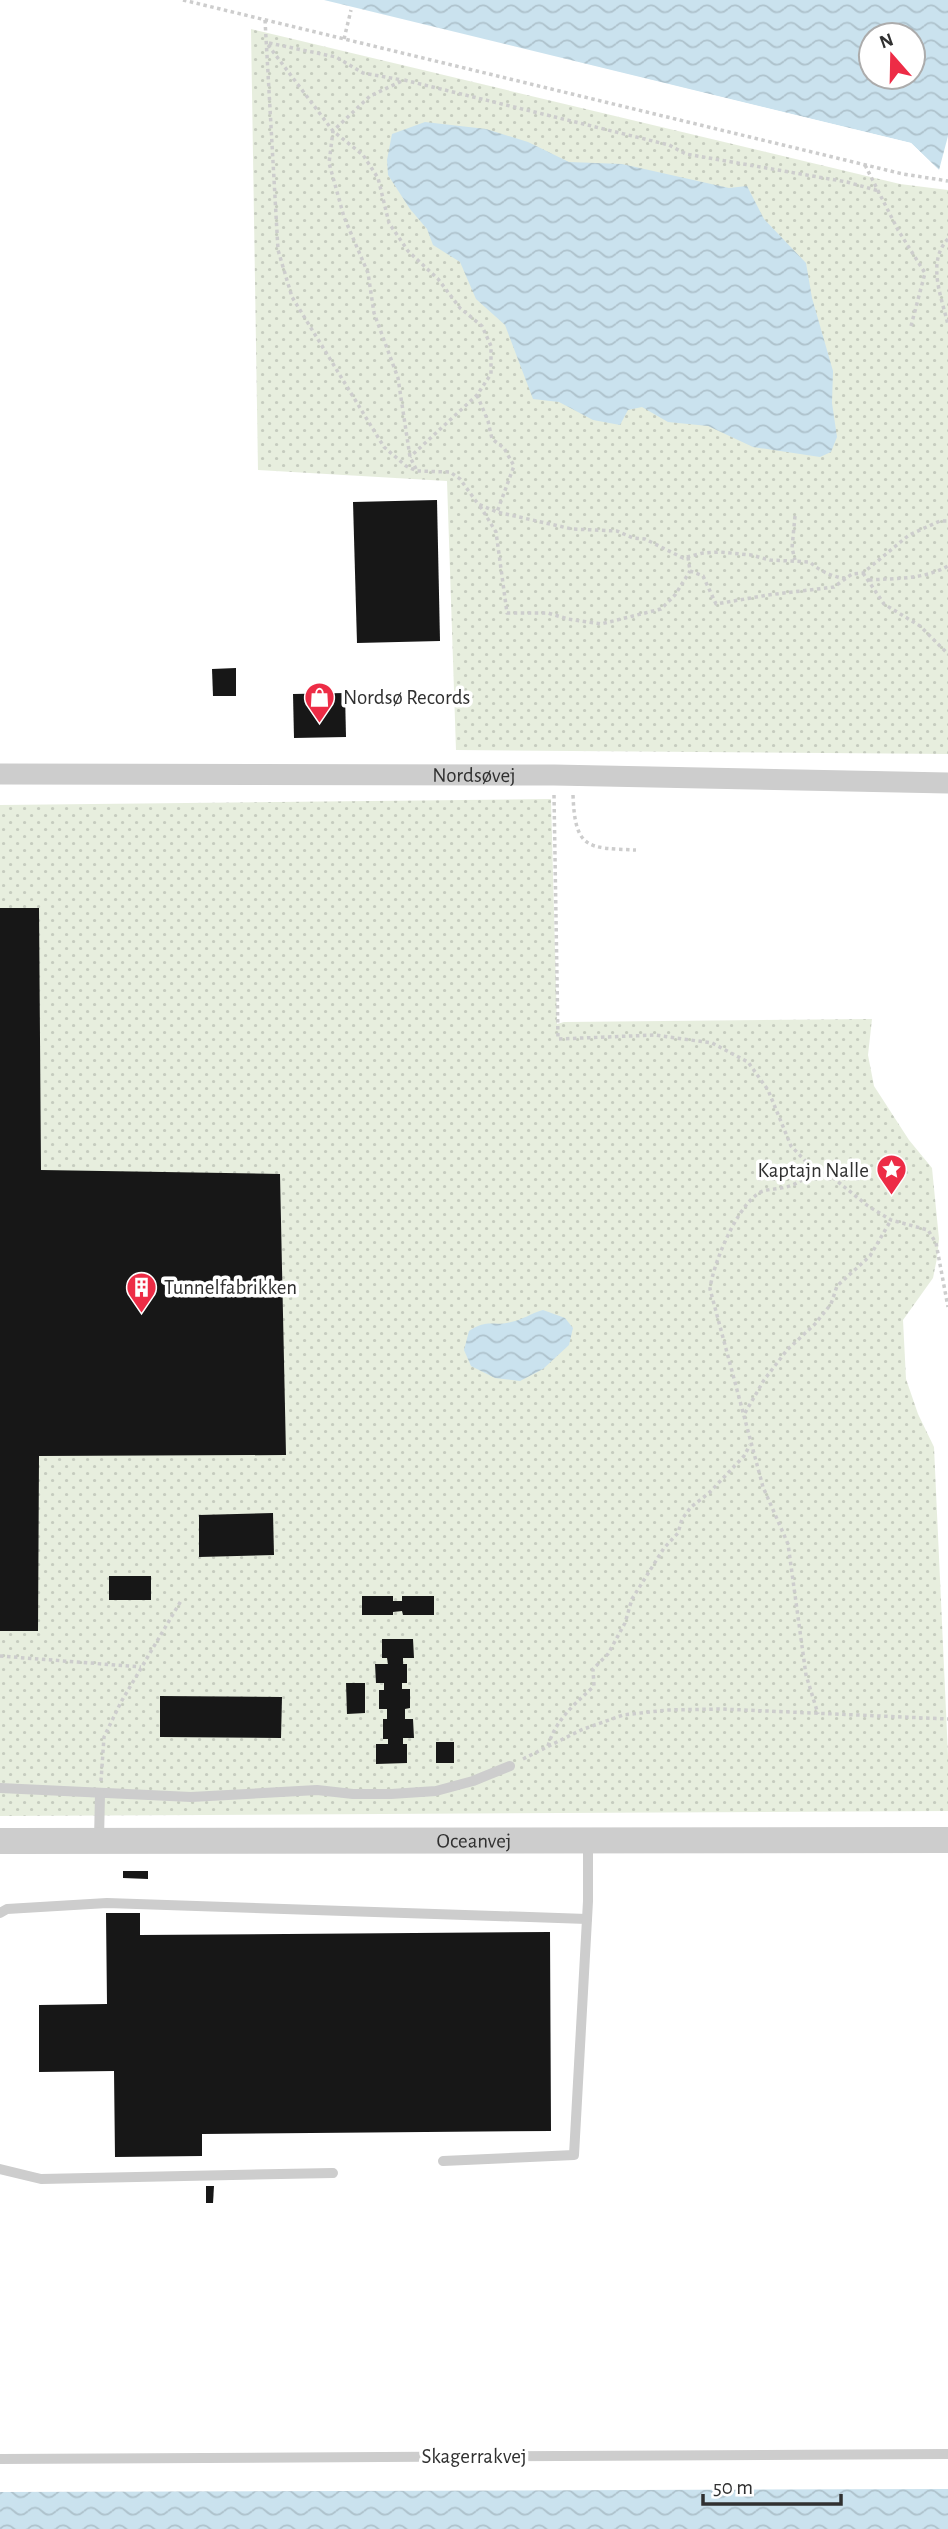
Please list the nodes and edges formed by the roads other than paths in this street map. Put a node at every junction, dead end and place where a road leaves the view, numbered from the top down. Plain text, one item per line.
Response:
1 (0, 774) edge
2 (948, 783) edge
3 (510, 1766) road end
4 (0, 1788) edge
5 (100, 1794) junction
6 (588, 1840) junction
7 (948, 1840) edge
8 (0, 1841) edge
9 (99, 1841) junction
10 (0, 1913) edge
11 (587, 1919) junction
12 (443, 2161) dead end
13 (0, 2169) edge
14 (333, 2174) dead end
15 (948, 2454) edge
16 (0, 2459) edge

1 - 2 street, Nordsøvej
3 - 5 lane
4 - 5 lane
5 - 9 lane
6 - 7 street, Oceanvej
6 - 9 street, Oceanvej
6 - 11 lane
8 - 9 street, Oceanvej
10 - 11 lane
11 - 12 lane
13 - 14 lane
15 - 16 lane, Skagerrakvej

